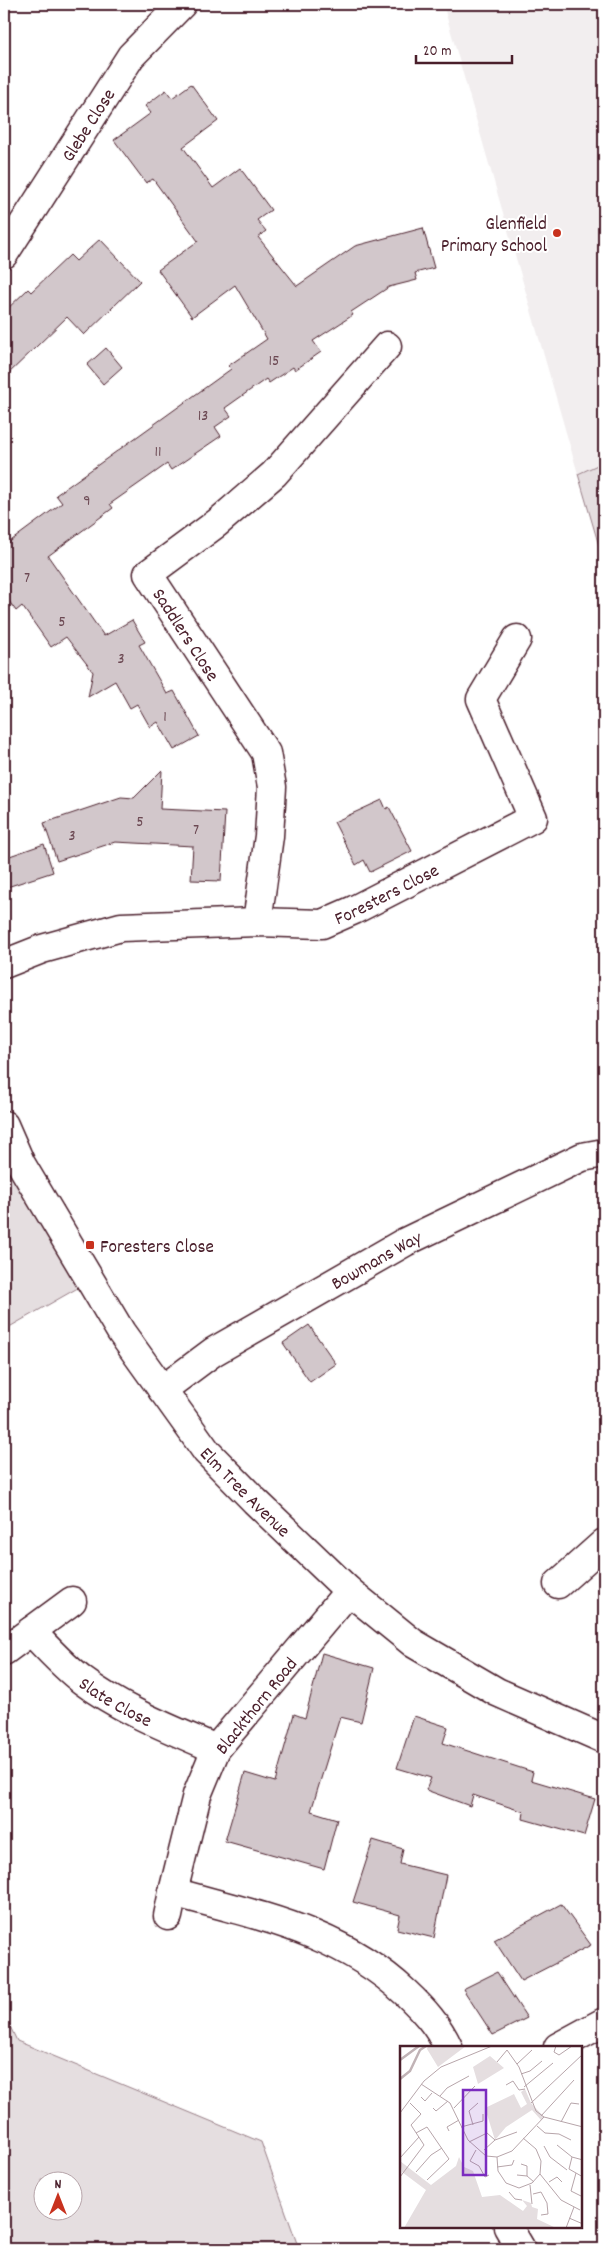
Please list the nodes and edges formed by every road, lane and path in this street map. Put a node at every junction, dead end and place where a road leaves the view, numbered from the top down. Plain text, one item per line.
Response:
1 (182, 4) edge
2 (4, 254) edge
3 (388, 346) dead end
4 (517, 639) dead end
5 (257, 922) junction
6 (4, 964) edge
7 (4, 1126) edge
8 (604, 1153) edge
9 (12, 1169) edge
10 (162, 1390) junction
11 (604, 1543) edge
12 (558, 1584) dead end
13 (349, 1590) junction
14 (72, 1601) dead end
15 (31, 1631) junction
16 (4, 1651) edge
17 (604, 1739) edge
18 (216, 1749) junction
19 (604, 2022) edge
20 (447, 2046) edge
21 (560, 2046) edge
22 (509, 2228) edge
23 (521, 2249) edge

1 - 2 street, Glebe Close
3 - 5 street, Saddlers Close
4 - 5 street, Foresters Close
5 - 6 street, Foresters Close
7 - 9 street, Elm Tree Avenue
8 - 10 street, Bowmans Way
9 - 10 street, Elm Tree Avenue
10 - 13 street, Elm Tree Avenue
11 - 12 street
13 - 17 street, Elm Tree Avenue
13 - 18 street, Blackthorn Road
14 - 15 street
15 - 16 street
15 - 18 street, Slate Close
18 - 20 street, Blackthorn Road
19 - 21 street
22 - 23 street

